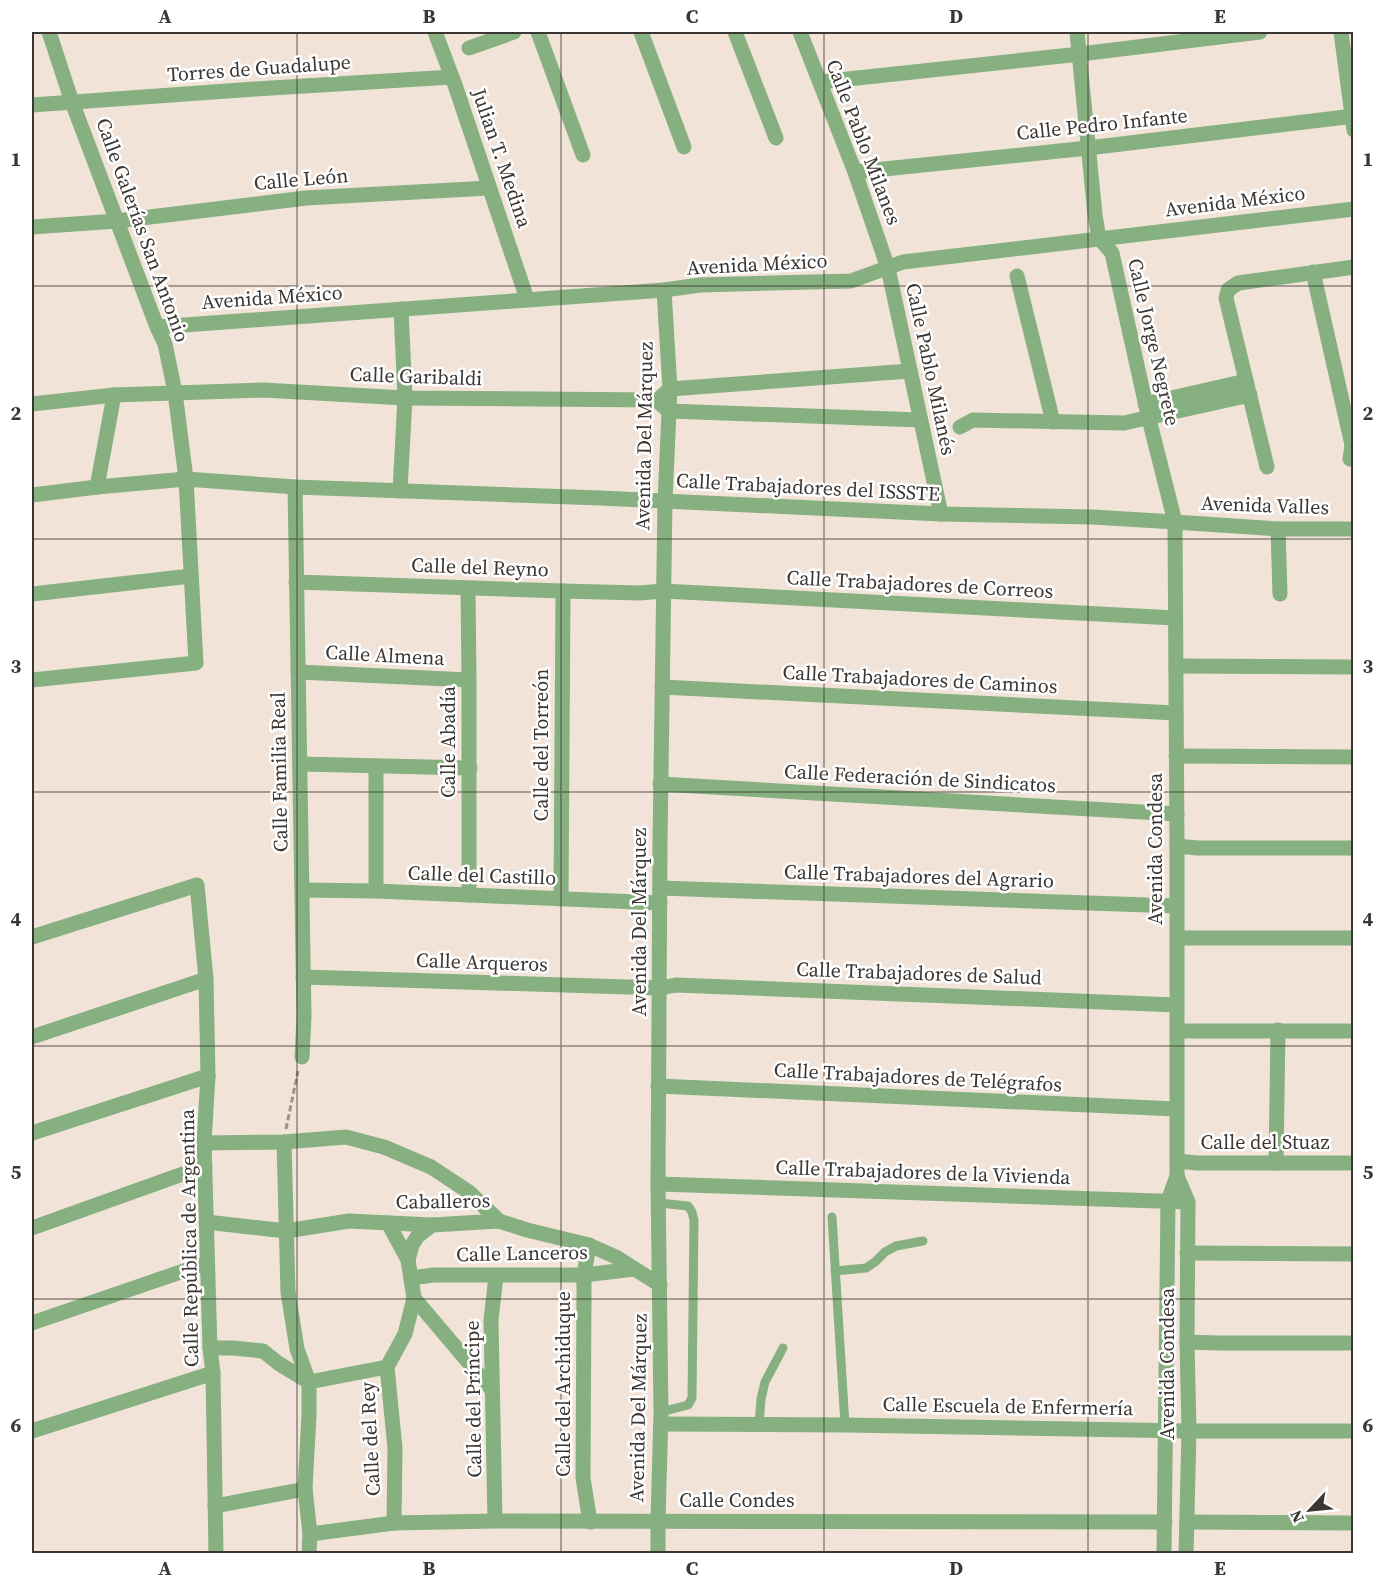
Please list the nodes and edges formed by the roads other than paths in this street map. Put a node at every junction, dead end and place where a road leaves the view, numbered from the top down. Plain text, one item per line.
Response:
1 (49, 32) edge
2 (435, 32) edge
3 (514, 32) edge
4 (538, 32) edge
5 (641, 32) edge
6 (735, 32) edge
7 (800, 32) edge
8 (1077, 32) edge
9 (1260, 32) edge
10 (1341, 32) edge
11 (469, 48) dead end
12 (1080, 54) junction
13 (452, 77) junction
14 (820, 82) junction
15 (70, 102) junction
16 (32, 105) edge
17 (1353, 121) edge
18 (776, 138) dead end
19 (684, 147) dead end
20 (1088, 148) junction
21 (583, 155) dead end
22 (855, 172) junction
23 (489, 188) junction
24 (1353, 209) edge
25 (117, 221) junction
26 (32, 227) edge
27 (1100, 238) junction
28 (1353, 267) edge
29 (888, 268) junction
30 (1313, 272) junction
31 (1017, 276) dead end
32 (664, 290) junction
33 (527, 299) junction
34 (401, 309) junction
35 (157, 327) junction
36 (910, 371) junction
37 (1248, 388) junction
38 (670, 389) junction
39 (175, 392) junction
40 (114, 395) junction
41 (405, 398) junction
42 (656, 400) junction
43 (32, 404) edge
44 (669, 411) junction
45 (1147, 411) junction
46 (920, 420) junction
47 (1053, 422) junction
48 (960, 427) dead end
49 (1350, 459) dead end
50 (1267, 467) dead end
51 (186, 479) junction
52 (98, 487) junction
53 (295, 487) junction
54 (400, 491) junction
55 (32, 495) edge
56 (665, 501) junction
57 (941, 514) junction
58 (1175, 522) junction
59 (1278, 529) junction
60 (1353, 529) edge
61 (191, 576) junction
62 (296, 582) junction
63 (468, 588) junction
64 (563, 591) junction
65 (663, 591) junction
66 (32, 594) edge
67 (1280, 594) dead end
68 (1175, 618) junction
69 (1176, 666) junction
70 (1353, 667) edge
71 (298, 672) junction
72 (32, 680) edge
73 (469, 680) junction
74 (662, 687) junction
75 (1176, 713) junction
76 (1176, 756) junction
77 (1353, 756) edge
78 (300, 764) junction
79 (376, 766) junction
80 (470, 768) junction
81 (660, 784) junction
82 (1177, 813) junction
83 (1177, 846) junction
84 (1353, 848) edge
85 (302, 890) junction
86 (376, 891) junction
87 (469, 895) junction
88 (660, 896) junction
89 (561, 899) junction
90 (1177, 906) junction
91 (32, 937) edge
92 (1177, 938) junction
93 (1353, 938) edge
94 (303, 977) junction
95 (206, 979) junction
96 (660, 988) junction
97 (1176, 1005) junction
98 (1278, 1030) junction
99 (1177, 1031) junction
100 (1353, 1031) edge
101 (32, 1037) edge
102 (302, 1057) road end
103 (208, 1076) junction
104 (658, 1086) junction
105 (1177, 1109) junction
106 (32, 1133) edge
107 (284, 1142) junction
108 (204, 1143) junction
109 (1276, 1163) junction
110 (1353, 1163) edge
111 (205, 1166) junction
112 (1177, 1169) junction
113 (658, 1184) junction
114 (1168, 1201) junction
115 (1188, 1202) junction
116 (659, 1203) junction
117 (832, 1217) dead end
118 (499, 1221) junction
119 (206, 1222) junction
120 (388, 1223) junction
121 (432, 1225) junction
122 (32, 1228) edge
123 (286, 1231) junction
124 (923, 1241) dead end
125 (589, 1245) junction
126 (1187, 1253) junction
127 (1353, 1254) edge
128 (408, 1260) junction
129 (207, 1263) junction
130 (634, 1269) junction
131 (835, 1271) junction
132 (495, 1275) junction
133 (585, 1275) junction
134 (411, 1278) junction
135 (660, 1285) junction
136 (414, 1298) junction
137 (32, 1323) edge
138 (1187, 1342) junction
139 (1353, 1343) edge
140 (210, 1348) junction
141 (783, 1348) dead end
142 (387, 1367) junction
143 (213, 1373) junction
144 (309, 1382) junction
145 (492, 1390) junction
146 (661, 1418) junction
147 (759, 1425) junction
148 (845, 1425) junction
149 (1166, 1430) junction
150 (32, 1431) edge
151 (1189, 1431) junction
152 (1353, 1431) edge
153 (305, 1489) junction
154 (215, 1506) junction
155 (495, 1521) junction
156 (658, 1521) junction
157 (590, 1522) junction
158 (1165, 1522) junction
159 (1187, 1522) junction
160 (394, 1523) junction
161 (1353, 1523) edge
162 (310, 1534) junction
163 (216, 1554) edge
164 (309, 1554) edge
165 (658, 1554) edge
166 (1164, 1554) edge
167 (1186, 1554) edge

1 - 15 street, Calle Galerías San Antonio
2 - 13 street, Julian T. Medina
3 - 11 street
4 - 21 street
5 - 19 street
6 - 18 street
7 - 14 street, Calle Pablo Milanes
8 - 12 street, Calle Jorge Negrete
9 - 12 street
10 - 17 street
12 - 14 street
12 - 20 street, Calle Jorge Negrete
13 - 15 street, Torres de Guadalupe
13 - 23 street, Julian T. Medina
14 - 22 street, Calle Pablo Milanes
15 - 16 street, Torres de Guadalupe
15 - 25 street, Calle Galerías San Antonio
17 - 20 street, Calle Pedro Infante
20 - 22 street, Calle Pedro Infante
20 - 27 street, Calle Jorge Negrete
22 - 29 street, Calle Pablo Milanes
23 - 25 street, Calle León
23 - 33 street, Julian T. Medina
24 - 27 street, Avenida México
25 - 26 street, Calle León
25 - 35 street, Calle Galerías San Antonio
27 - 29 street, Avenida México
27 - 45 street, Calle Jorge Negrete
28 - 30 street
29 - 32 street, Avenida México
29 - 36 street, Calle Pablo Milanés
30 - 37 street
30 - 49 street
31 - 47 street
32 - 33 street, Avenida México
32 - 38 street, Avenida Del Márquez
33 - 34 street, Avenida México
34 - 35 street, Avenida México
34 - 41 street
35 - 39 street, Calle Galerías San Antonio
36 - 38 street
36 - 46 street, Calle Pablo Milanés
37 - 45 street
37 - 50 street
38 - 42 street
38 - 44 street, Avenida Del Márquez
39 - 40 street, Calle Garibaldi
39 - 41 street, Calle Garibaldi
39 - 51 street, Calle Galerías San Antonio
40 - 43 street, Calle Garibaldi
40 - 52 street
41 - 42 street, Calle Garibaldi
41 - 54 street
42 - 44 street
44 - 46 street
44 - 56 street, Avenida Del Márquez
45 - 47 street
45 - 58 street, Calle Jorge Negrete
46 - 57 street, Calle Pablo Milanés
47 - 48 street
51 - 52 street, Calle Trabajadores del ISSSTE
51 - 53 street, Calle Trabajadores del ISSSTE
51 - 61 street, Calle Galerías San Antonio
52 - 55 street, Calle Trabajadores del ISSSTE
53 - 54 street, Calle Trabajadores del ISSSTE
53 - 62 street, Calle Familia Real
54 - 56 street, Calle Trabajadores del ISSSTE
56 - 57 street, Calle Trabajadores del ISSSTE
56 - 65 street, Avenida Del Márquez
57 - 58 street, Calle Trabajadores del ISSSTE
58 - 59 street, Avenida Valles
58 - 68 street, Avenida Condesa
59 - 60 street, Avenida Valles
59 - 67 street
61 - 66 street
61 - 72 street, Calle Galerías San Antonio
62 - 63 street, Calle del Reyno
62 - 71 street, Calle Familia Real
63 - 64 street, Calle del Reyno
63 - 73 street, Calle Abadía
64 - 65 street, Calle del Reyno
64 - 89 street, Calle del Torreón
65 - 68 street, Calle Trabajadores de Correos
65 - 74 street, Avenida Del Márquez
68 - 69 street, Avenida Condesa
69 - 70 street
69 - 75 street, Avenida Condesa
71 - 73 street, Calle Almena
71 - 78 street, Calle Familia Real
73 - 80 street, Calle Abadía
74 - 75 street, Calle Trabajadores de Caminos
74 - 81 street, Avenida Del Márquez
75 - 76 street, Avenida Condesa
76 - 77 street
76 - 82 street, Avenida Condesa
78 - 79 street
78 - 85 street, Calle Familia Real
79 - 80 street
79 - 86 street
80 - 87 street, Calle Abadía
81 - 82 street, Calle Federación de Sindicatos
81 - 88 street, Avenida Del Márquez
82 - 83 street, Avenida Condesa
83 - 84 street
83 - 90 street, Avenida Condesa
85 - 86 street, Calle del Castillo
85 - 94 street, Calle Familia Real
86 - 87 street, Calle del Castillo
87 - 89 street, Calle del Castillo
88 - 89 street, Calle del Castillo
88 - 90 street, Calle Trabajadores del Agrario
88 - 96 street, Avenida Del Márquez
90 - 92 street, Avenida Condesa
91 - 95 street, Calle República de Argentina
92 - 93 street
92 - 97 street, Avenida Condesa
94 - 96 street, Calle Arqueros
94 - 102 street, Calle Familia Real
95 - 101 street
95 - 103 street, Calle República de Argentina
96 - 97 street, Calle Trabajadores de Salud
96 - 104 street, Avenida Del Márquez
97 - 99 street, Avenida Condesa
98 - 99 street
98 - 100 street
98 - 109 street
99 - 105 street, Avenida Condesa
103 - 106 street
103 - 108 street, Calle República de Argentina
104 - 105 street, Calle Trabajadores de Telégrafos
104 - 113 street, Avenida Del Márquez
105 - 112 street, Avenida Condesa
107 - 108 street
107 - 118 street
107 - 123 street
108 - 111 street, Calle República de Argentina
109 - 110 street, Calle del Stuaz
109 - 112 street, Calle del Stuaz
111 - 119 street, Calle República de Argentina
111 - 122 street
112 - 114 street, Avenida Condesa
112 - 115 street, Avenida Condesa
113 - 114 street, Calle Trabajadores de la Vivienda
113 - 116 street, Avenida Del Márquez
114 - 115 street, Calle Trabajadores de la Vivienda
114 - 149 street, Avenida Condesa
115 - 126 street, Avenida Condesa
116 - 135 street, Avenida Del Márquez
116 - 146 lane
117 - 131 lane
118 - 121 street, Caballeros
118 - 125 street, Caballeros
119 - 123 street, Caballeros
119 - 129 street, Calle República de Argentina
120 - 121 street, Caballeros
120 - 123 street, Caballeros
120 - 128 street
121 - 128 street
123 - 144 street
124 - 131 lane
125 - 130 street, Caballeros
125 - 133 street, Calle del Archiduque
126 - 127 street
126 - 138 street, Avenida Condesa
128 - 134 street, Calle del Rey
129 - 137 street
129 - 140 street, Calle República de Argentina
130 - 133 street, Calle Lanceros
130 - 135 street, Caballeros
131 - 148 lane
132 - 133 street, Calle Lanceros
132 - 134 street, Calle Lanceros
132 - 145 street, Calle del Príncipe
133 - 157 street, Calle del Archiduque
134 - 136 street, Calle del Rey
135 - 146 street, Avenida Del Márquez
136 - 142 street, Calle del Rey
136 - 145 street
138 - 139 street
138 - 151 street, Avenida Condesa
140 - 143 street, Calle República de Argentina
140 - 144 street
141 - 147 lane
142 - 144 street
142 - 160 street, Calle del Rey
143 - 150 street
143 - 154 street, Calle República de Argentina
144 - 153 street
145 - 155 street, Calle del Príncipe
146 - 147 street, Calle Escuela de Enfermería
146 - 156 street, Avenida Del Márquez
147 - 148 street, Calle Escuela de Enfermería
148 - 149 street, Calle Escuela de Enfermería
149 - 151 street, Calle Escuela de Enfermería
149 - 158 street, Avenida Condesa
151 - 152 street, Calle Escuela de Enfermería
151 - 159 street, Avenida Condesa
153 - 154 street
153 - 162 street
154 - 163 street, Calle República de Argentina
155 - 157 street, Calle Condes
155 - 160 street, Calle Condes
156 - 157 street, Calle Condes
156 - 158 street, Calle Condes
156 - 165 street, Avenida Del Márquez
158 - 166 street, Avenida Condesa
159 - 161 street
159 - 167 street, Avenida Condesa
160 - 162 street, Calle Condes
162 - 164 street

